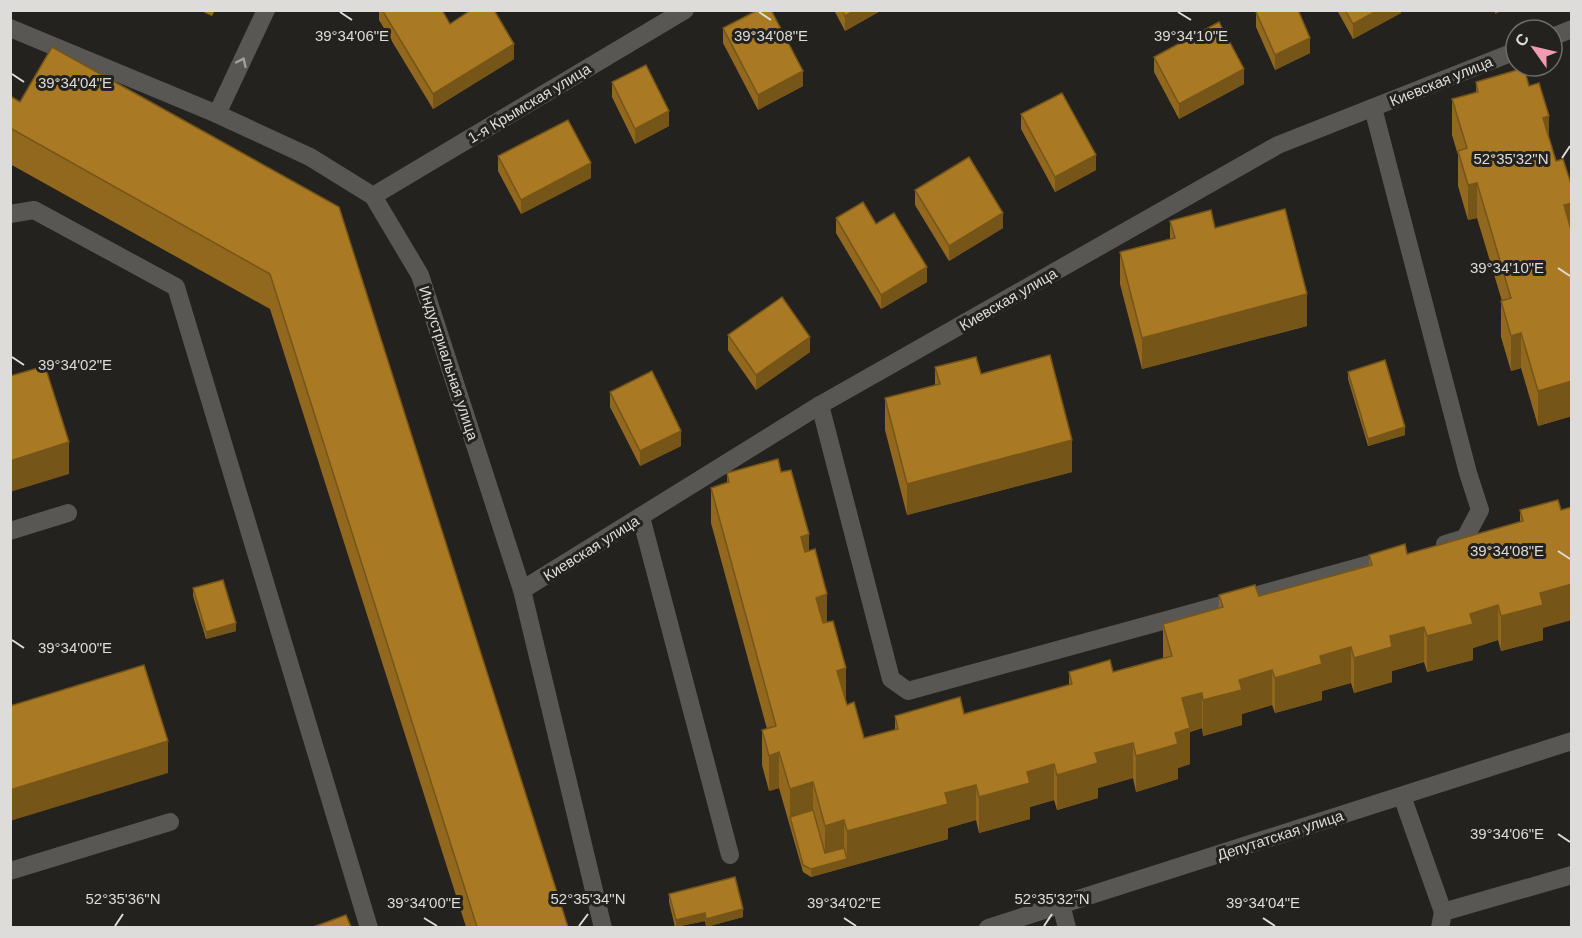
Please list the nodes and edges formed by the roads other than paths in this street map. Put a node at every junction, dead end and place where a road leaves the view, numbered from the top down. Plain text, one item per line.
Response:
1 (266, 10) edge
2 (686, 10) edge
3 (10, 28) edge
4 (1504, 56) edge
5 (1373, 108) junction
6 (217, 114) junction
7 (373, 196) junction
8 (10, 214) edge
9 (820, 405) junction
10 (68, 513) dead end
11 (640, 517) junction
12 (10, 531) edge
13 (1432, 548) edge
14 (1409, 554) edge
15 (522, 590) junction
16 (1572, 741) edge
17 (1402, 796) junction
18 (170, 822) dead end
19 (730, 855) dead end
20 (10, 871) edge
21 (1572, 875) edge
22 (1061, 904) junction
23 (1442, 920) edge
24 (369, 927) edge
25 (603, 927) edge
26 (988, 927) edge
27 (1067, 927) edge

6 -> 1 street
2 - 7 street, 1-я Крымская улица
3 - 6 street, Индустриальная улица
4 - 5 street, Киевская улица
5 - 9 street, Киевская улица
5 - 13 street
6 - 7 street, Индустриальная улица
7 - 15 street, Индустриальная улица
8 - 24 street
9 - 11 street, Киевская улица
9 - 14 street
10 - 12 street
11 - 15 street, Киевская улица
11 - 19 street
15 - 25 street, Индустриальная улица
16 - 17 street, Депутатская улица
17 - 22 street, Депутатская улица
17 - 23 street
18 - 20 street
21 - 23 street
22 - 26 street, Депутатская улица
22 - 27 street

